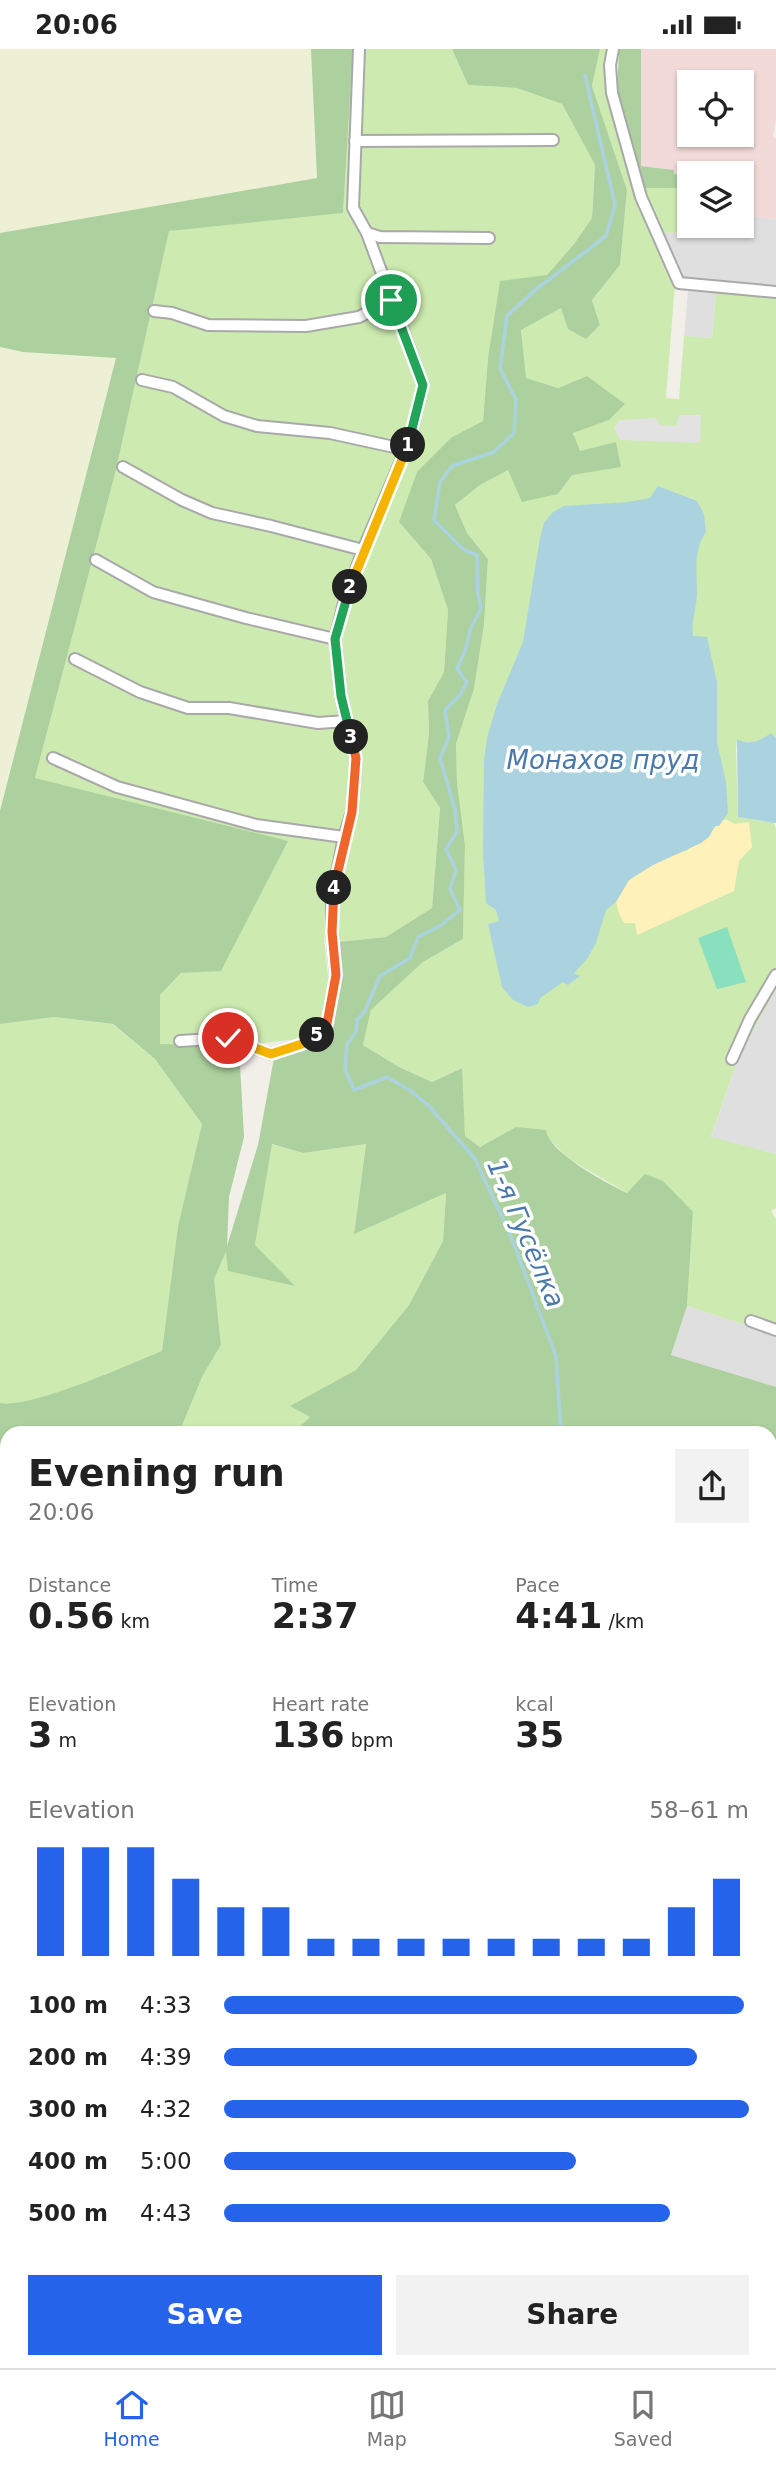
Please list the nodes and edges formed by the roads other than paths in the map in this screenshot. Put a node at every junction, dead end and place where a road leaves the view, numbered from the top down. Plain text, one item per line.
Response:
1 (359, 49) edge
2 (613, 49) edge
3 (553, 140) dead end
4 (355, 141) junction
5 (368, 233) junction
6 (489, 238) dead end
7 (776, 292) edge
8 (391, 300) junction
9 (154, 311) dead end
10 (142, 380) dead end
11 (409, 442) junction
12 (122, 467) dead end
13 (363, 550) junction
14 (96, 560) dead end
15 (335, 639) junction
16 (75, 659) dead end
17 (346, 721) junction
18 (53, 758) dead end
19 (344, 837) junction
20 (776, 975) edge
21 (180, 1041) dead end
22 (732, 1059) dead end
23 (751, 1321) dead end
24 (776, 1330) edge

1 - 4 street
2 - 7 street
3 - 4 street
4 - 5 street
5 - 6 street
5 - 8 street
8 - 9 street
8 - 11 street
10 - 11 street
11 - 13 street
12 - 13 street
13 - 15 street
14 - 15 street
15 - 17 street
16 - 17 street
17 - 19 street
18 - 19 street
19 - 21 street
20 - 22 street
23 - 24 street

